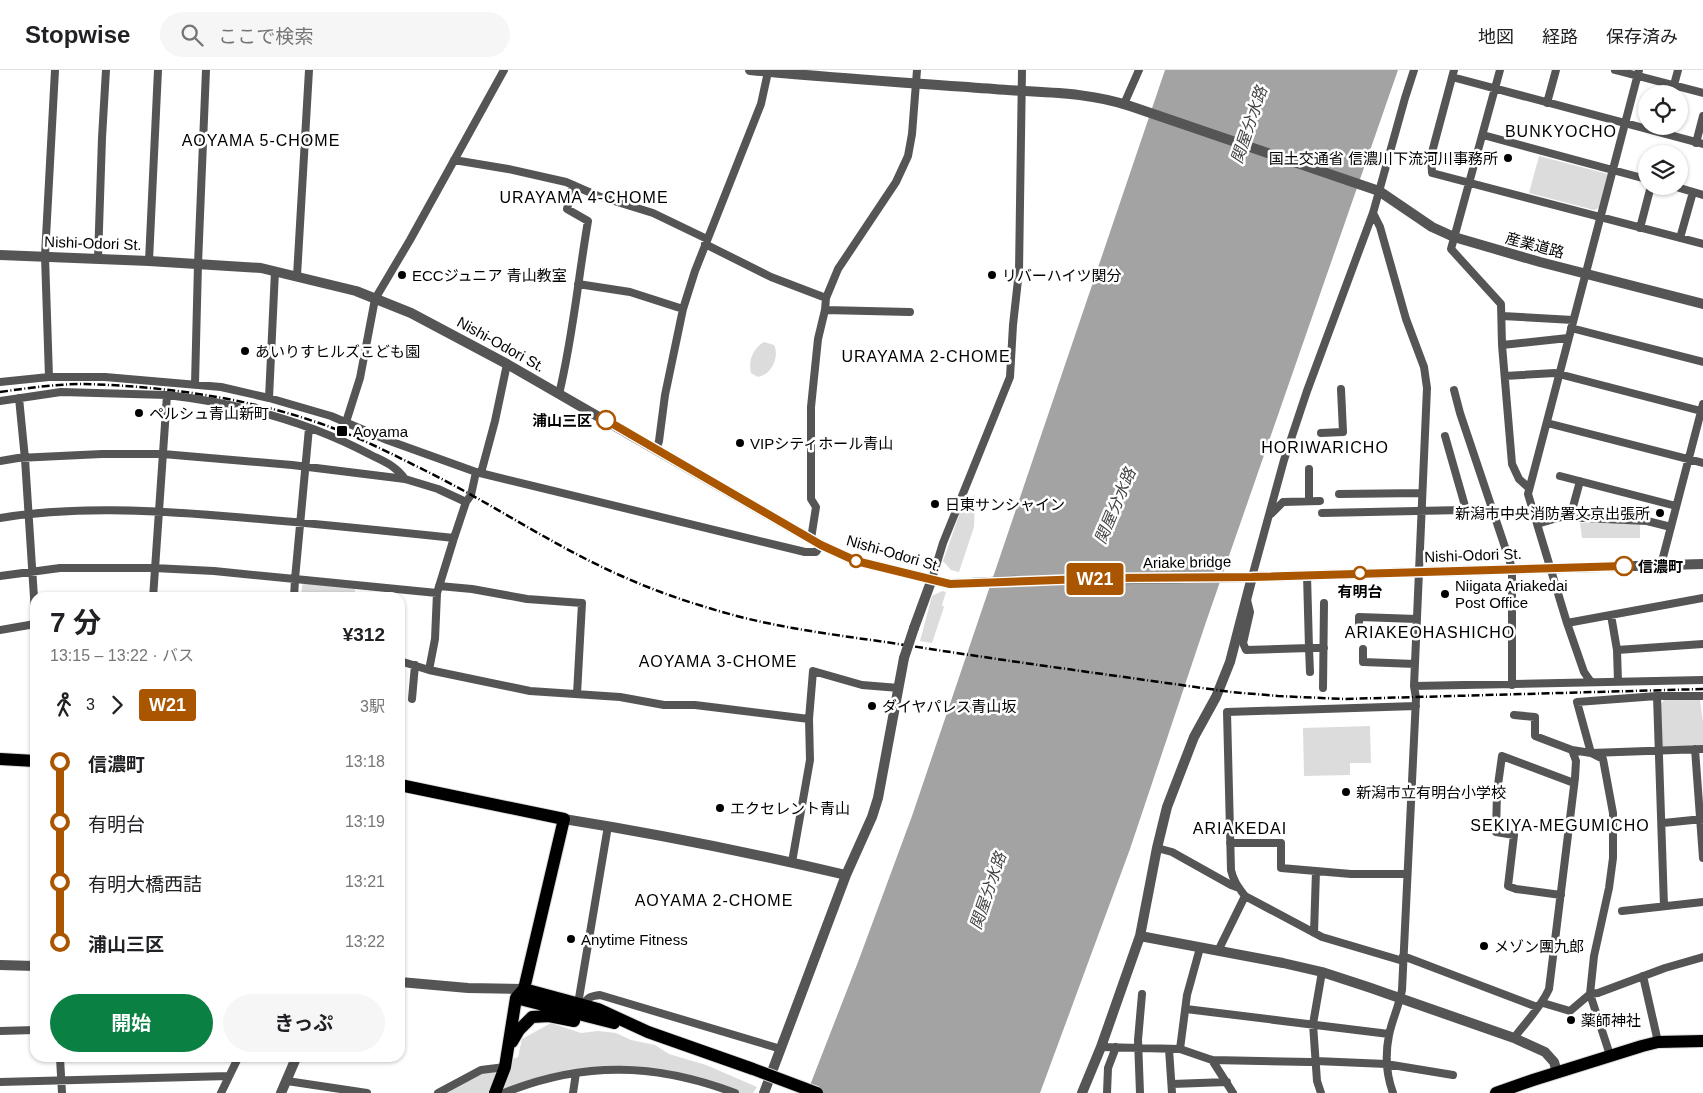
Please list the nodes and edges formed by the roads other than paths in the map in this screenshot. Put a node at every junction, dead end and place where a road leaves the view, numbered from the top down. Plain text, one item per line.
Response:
1 (55, 70) edge
2 (106, 70) edge
3 (158, 70) edge
4 (206, 70) edge
5 (309, 70) edge
6 (504, 70) edge
7 (750, 70) edge
8 (917, 70) edge
9 (1022, 70) edge
10 (1139, 70) edge
11 (1414, 70) edge
12 (1500, 70) edge
13 (1556, 70) edge
14 (1615, 70) edge
15 (1678, 70) edge
16 (775, 71) edge
17 (1638, 73) edge
18 (1453, 74) edge
19 (916, 83) junction
20 (1674, 85) joint
21 (1688, 89) edge
22 (1495, 90) junction
23 (1021, 91) junction
24 (1703, 93) edge
25 (1547, 103) junction
26 (1127, 105) junction
27 (1703, 116) edge
28 (1625, 124) junction
29 (1638, 126) edge
30 (1483, 135) junction
31 (1675, 135) edge
32 (1699, 144) edge
33 (454, 160) junction
34 (1613, 170) junction
35 (1638, 177) edge
36 (1469, 183) junction
37 (573, 185) junction
38 (1375, 190) junction
39 (1688, 191) edge
40 (1692, 192) junction
41 (1703, 194) edge
42 (1649, 195) edge
43 (1374, 213) junction
44 (1600, 217) junction
45 (1640, 228) junction
46 (1454, 237) junction
47 (1680, 238) junction
48 (706, 241) junction
49 (1703, 244) edge
50 (0, 254) edge
51 (44, 256) junction
52 (98, 258) junction
53 (149, 261) junction
54 (198, 264) junction
55 (275, 271) junction
56 (1586, 274) junction
57 (297, 276) junction
58 (578, 284) junction
59 (826, 298) junction
60 (375, 299) junction
61 (1703, 304) edge
62 (683, 309) junction
63 (825, 310) junction
64 (910, 312) dead end
65 (1502, 316) junction
66 (1572, 324) junction
67 (1568, 338) junction
68 (1502, 345) junction
69 (1703, 362) edge
70 (506, 364) junction
71 (1559, 374) junction
72 (1505, 376) junction
73 (49, 377) junction
74 (0, 382) edge
75 (195, 384) junction
76 (1342, 389) dead end
77 (1454, 390) dead end
78 (559, 394) junction
79 (167, 395) junction
80 (19, 398) junction
81 (269, 398) junction
82 (0, 401) edge
83 (1702, 408) edge
84 (346, 422) junction
85 (1547, 423) junction
86 (309, 428) junction
87 (1321, 433) dead end
88 (1444, 436) dead end
89 (656, 450) junction
90 (163, 454) junction
91 (25, 459) junction
92 (1688, 459) junction
93 (0, 461) edge
94 (1703, 463) edge
95 (306, 467) junction
96 (1309, 469) dead end
97 (479, 472) junction
98 (1560, 476) dead end
99 (405, 479) junction
100 (1580, 481) junction
101 (1529, 488) junction
102 (1422, 493) junction
103 (1339, 494) dead end
104 (1309, 501) junction
105 (1320, 501) dead end
106 (466, 502) junction
107 (1676, 506) junction
108 (159, 511) junction
109 (1421, 511) junction
110 (1322, 513) dead end
111 (28, 514) junction
112 (1269, 515) junction
113 (0, 518) edge
114 (1570, 518) junction
115 (300, 522) junction
116 (1537, 524) junction
117 (1671, 527) junction
118 (454, 538) junction
119 (812, 539) junction
120 (821, 545) junction
121 (1703, 564) edge
122 (1661, 565) junction
123 (1549, 567) junction
124 (154, 568) junction
125 (1512, 568) junction
126 (32, 571) junction
127 (1419, 572) junction
128 (1307, 575) junction
129 (0, 576) edge
130 (1248, 577) junction
131 (295, 579) junction
132 (932, 579) junction
133 (950, 584) joint
134 (438, 590) junction
135 (34, 592) edge
136 (152, 592) edge
137 (294, 592) edge
138 (1703, 598) edge
139 (1247, 600) junction
140 (1324, 603) dead end
141 (1611, 615) junction
142 (1417, 619) junction
143 (1359, 623) dead end
144 (1567, 623) junction
145 (30, 625) edge
146 (0, 630) edge
147 (1703, 644) edge
148 (1309, 648) junction
149 (1324, 648) junction
150 (1363, 649) dead end
151 (1616, 650) junction
152 (405, 662) edge
153 (1415, 664) junction
154 (415, 665) junction
155 (429, 670) junction
156 (1310, 672) dead end
157 (1703, 680) edge
158 (1592, 682) junction
159 (1618, 682) junction
160 (1512, 685) junction
161 (1414, 686) junction
162 (899, 688) junction
163 (1323, 688) dead end
164 (576, 694) junction
165 (1657, 696) junction
166 (1703, 696) edge
167 (412, 699) dead end
168 (1416, 706) junction
169 (1514, 715) dead end
170 (809, 719) junction
171 (1699, 749) edge
172 (1572, 750) junction
173 (1658, 751) junction
174 (1591, 753) junction
175 (0, 759) edge
176 (30, 762) edge
177 (1574, 783) junction
178 (405, 786) edge
179 (561, 819) junction
180 (1702, 820) edge
181 (1663, 823) junction
182 (608, 826) junction
183 (1230, 843) junction
184 (1157, 848) junction
185 (1703, 858) edge
186 (792, 862) junction
187 (1316, 871) junction
188 (1407, 874) junction
189 (846, 875) junction
190 (1239, 888) junction
191 (1561, 895) junction
192 (1245, 896) junction
193 (1703, 902) edge
194 (1664, 906) junction
195 (1622, 911) dead end
196 (1314, 932) junction
197 (1140, 936) junction
198 (1200, 948) junction
199 (1218, 951) junction
200 (1703, 956) edge
201 (1403, 959) junction
202 (0, 965) edge
203 (30, 966) edge
204 (1322, 972) junction
205 (1643, 976) junction
206 (405, 982) edge
207 (518, 992) junction
208 (1142, 994) dead end
209 (1590, 994) junction
210 (1400, 999) junction
211 (581, 1004) junction
212 (1540, 1005) junction
213 (1186, 1009) junction
214 (618, 1024) junction
215 (1313, 1024) junction
216 (30, 1030) edge
217 (0, 1031) edge
218 (648, 1032) junction
219 (1389, 1034) junction
220 (1514, 1038) junction
221 (1703, 1041) edge
222 (1658, 1042) junction
223 (1101, 1047) junction
224 (1116, 1047) junction
225 (1138, 1048) junction
226 (781, 1049) junction
227 (1169, 1049) junction
228 (1180, 1049) junction
229 (506, 1050) junction
230 (1610, 1055) junction
231 (1212, 1060) junction
232 (1316, 1061) junction
233 (60, 1062) edge
234 (236, 1062) edge
235 (294, 1062) edge
236 (1386, 1064) junction
237 (505, 1067) junction
238 (1557, 1072) junction
239 (576, 1074) junction
240 (1453, 1075) dead end
241 (229, 1076) junction
242 (61, 1080) junction
243 (287, 1081) junction
244 (0, 1082) edge
245 (1227, 1082) junction
246 (1172, 1084) junction
247 (1523, 1088) edge
248 (342, 1091) edge
249 (62, 1093) edge
250 (221, 1093) edge
251 (280, 1093) edge
252 (367, 1093) edge
253 (438, 1093) edge
254 (495, 1093) edge
255 (504, 1093) edge
256 (573, 1093) edge
257 (735, 1093) edge
258 (764, 1093) edge
259 (817, 1093) edge
260 (1082, 1093) edge
261 (1107, 1093) edge
262 (1140, 1093) edge
263 (1172, 1093) edge
264 (1233, 1093) edge
265 (1321, 1093) edge
266 (1390, 1093) edge
267 (1496, 1093) edge

1 - 51 street
2 - 52 street
3 - 53 street
4 - 54 street
5 - 57 street
6 - 33 street
7 - 16 street
8 - 19 street
9 - 23 street
10 - 26 street
11 - 38 street
12 - 22 street
13 - 25 street
14 - 17 street
15 - 20 street
16 - 19 street
16 - 48 street
17 - 20 street
17 - 28 street
18 - 22 street
18 - 36 street
19 - 23 street
19 - 59 street
21 - 24 street
22 - 25 street
22 - 30 street
23 - 26 street
23 - 132 street
25 - 28 street
26 - 38 street, 産業道路
27 - 32 street
28 - 29 street
28 - 34 street
30 - 34 street
30 - 36 street
31 - 32 street
33 - 37 street
33 - 60 street
34 - 35 street
34 - 44 street
36 - 44 street
36 - 46 street
37 - 48 street
37 - 58 street
38 - 43 street
38 - 46 street, 産業道路
39 - 40 street
40 - 41 street
40 - 47 street
42 - 45 street
43 - 102 street
43 - 112 street
44 - 45 street
44 - 56 street
45 - 47 street
46 - 56 street, 産業道路
46 - 65 street
47 - 49 street
48 - 59 street
48 - 62 street
50 - 51 street, Nishi-Odori St.
51 - 52 street, Nishi-Odori St.
51 - 73 street
52 - 53 street, Nishi-Odori St.
53 - 54 street, Nishi-Odori St.
54 - 55 street, Nishi-Odori St.
54 - 75 street
55 - 57 street, Nishi-Odori St.
55 - 81 street
56 - 61 street, 産業道路
56 - 66 street
57 - 60 street, Nishi-Odori St.
58 - 62 street
58 - 78 street
59 - 63 street
60 - 70 street, Nishi-Odori St.
60 - 84 street
62 - 89 street
63 - 64 street
63 - 119 street
65 - 66 street
65 - 68 street
66 - 67 street
66 - 69 street
67 - 68 street
67 - 71 street
68 - 72 street
70 - 78 street, Nishi-Odori St.
70 - 97 street
71 - 72 street
71 - 83 street
71 - 85 street
72 - 101 street
73 - 74 street
73 - 75 street
75 - 81 street
76 - 87 street
77 - 125 street
78 - 89 street, Nishi-Odori St.
79 - 80 street
79 - 86 street
79 - 90 street
80 - 82 street
80 - 91 street
81 - 84 street
83 - 92 street
84 - 97 street
85 - 92 street
85 - 101 street
86 - 95 street
86 - 99 street
88 - 109 street
89 - 119 street, Nishi-Odori St.
90 - 91 street
90 - 95 street
90 - 108 street
91 - 93 street
91 - 111 street
92 - 94 street
92 - 107 street
95 - 99 street
95 - 115 street
96 - 104 street
97 - 106 street
97 - 120 street
98 - 100 street
99 - 106 street
100 - 107 street
100 - 114 street
101 - 116 street
102 - 103 street
102 - 109 street
104 - 105 street
104 - 112 street
106 - 118 street
107 - 117 street
108 - 111 street
108 - 115 street
108 - 124 street
109 - 110 street
109 - 127 street
111 - 113 street
111 - 126 street
112 - 130 street
114 - 116 street
114 - 117 street
115 - 118 street
115 - 131 street
116 - 123 street
117 - 122 street
118 - 134 street
119 - 120 street, Nishi-Odori St.
120 - 132 street, Nishi-Odori St.
121 - 122 street, Nishi-Odori St.
122 - 123 street, Nishi-Odori St.
123 - 125 street, Nishi-Odori St.
123 - 144 street
124 - 126 street
124 - 131 street
124 - 136 street
125 - 127 street, Nishi-Odori St.
125 - 160 street
126 - 129 street
126 - 135 street
127 - 128 street, Nishi-Odori St.
127 - 142 street
128 - 130 street, Nishi-Odori St.
128 - 148 street
130 - 133 street, Ariake bridge
130 - 139 street
131 - 134 street
131 - 137 street
132 - 133 street, Nishi-Odori St.
132 - 162 street, bridge
134 - 155 street
134 - 164 street
138 - 141 street
139 - 148 street
139 - 184 street
140 - 149 street
141 - 144 street
141 - 151 street
142 - 143 street
142 - 153 street
144 - 158 street
145 - 146 street
147 - 151 street
148 - 149 street
148 - 156 street
149 - 163 street
150 - 153 street
151 - 159 street
152 - 154 street
153 - 161 street
154 - 155 street
154 - 167 street
155 - 164 street
157 - 159 street
158 - 159 street
158 - 160 street
160 - 161 street
161 - 168 street
162 - 170 street
162 - 189 street
164 - 170 street
165 - 166 street
165 - 173 street
165 - 174 street
168 - 183 street
168 - 188 street
169 - 172 street
170 - 186 street
171 - 173 street
171 - 180 street
172 - 174 street
172 - 177 street
173 - 174 street
173 - 181 street
174 - 209 street
175 - 176 main road
177 - 191 street
177 - 191 street
178 - 179 main road
179 - 182 street
179 - 207 main road
180 - 181 street
180 - 185 street
181 - 194 street
182 - 186 street
182 - 211 street
183 - 187 street
183 - 190 street
184 - 190 street
184 - 197 street
186 - 189 street
187 - 188 street
187 - 196 street
188 - 201 street
189 - 226 street
190 - 192 street
191 - 212 street
192 - 196 street
192 - 199 street
193 - 194 street
194 - 195 street
196 - 201 street
197 - 198 street
197 - 223 street
198 - 199 street
198 - 213 street
199 - 204 street
200 - 205 street
201 - 210 street
201 - 212 street
202 - 203 street
204 - 210 street
204 - 215 street
205 - 209 street
205 - 222 street
206 - 207 street
207 - 211 main road
207 - 214 main road
207 - 229 main road
208 - 225 street
209 - 212 street
209 - 230 street
210 - 219 street
210 - 220 street
211 - 218 main road
211 - 226 street
212 - 220 street
213 - 215 street
213 - 228 street
214 - 218 main road
214 - 229 main road
215 - 219 street
215 - 232 street
216 - 217 street
218 - 259 main road, bridge
219 - 236 street
220 - 238 street
221 - 222 main road
222 - 230 main road
223 - 224 street
223 - 260 street
224 - 225 street
224 - 261 street
225 - 227 street
225 - 262 street
226 - 258 street
227 - 228 street
227 - 246 street
228 - 231 street
229 - 237 main road
230 - 238 main road
231 - 232 street
231 - 245 street
232 - 236 street
232 - 265 street
233 - 242 street
234 - 241 street
235 - 243 street
236 - 240 street
236 - 266 street
237 - 253 street
237 - 254 main road
238 - 247 main road
239 - 255 street
239 - 256 street
239 - 257 street
241 - 242 street
241 - 250 street
242 - 244 street
242 - 249 street
243 - 248 street
243 - 251 street
245 - 246 street
245 - 264 street
246 - 263 street
247 - 267 main road
248 - 252 street

